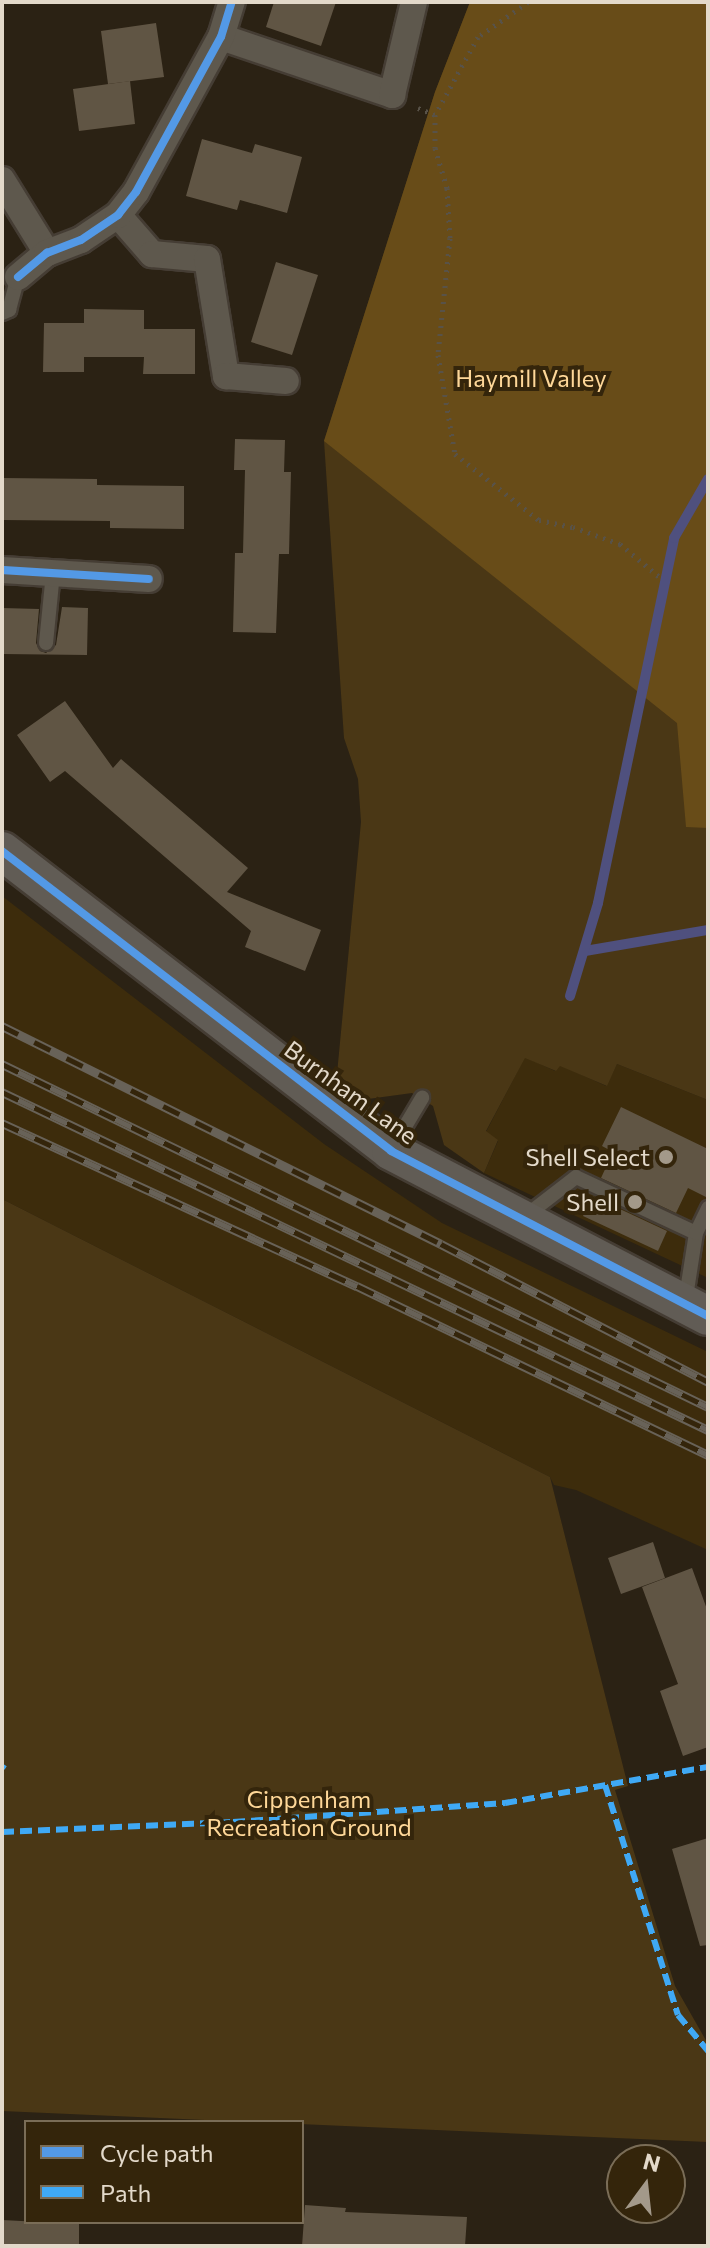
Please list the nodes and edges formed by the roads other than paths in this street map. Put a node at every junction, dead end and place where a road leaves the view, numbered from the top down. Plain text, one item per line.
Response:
1 (232, 2) edge
2 (414, 2) edge
3 (221, 37) junction
4 (2, 180) edge
5 (118, 215) junction
6 (47, 253) junction
7 (18, 277) joint
8 (2, 313) edge
9 (286, 381) dead end
10 (2, 570) edge
11 (53, 573) junction
12 (149, 579) dead end
13 (46, 643) dead end
14 (2, 851) edge
15 (422, 1098) dead end
16 (391, 1151) junction
17 (708, 1208) edge
18 (522, 1219) junction
19 (696, 1233) junction
20 (696, 1310) edge

1 - 3 street
2 - 3 street
3 - 5 street
4 - 6 street
5 - 6 street
5 - 9 street
6 - 7 street
7 - 8 lane
10 - 11 street
11 - 12 street
11 - 13 lane
14 - 16 street, Burnham Lane
15 - 16 lane
16 - 18 street, Burnham Lane
17 - 19 lane
18 - 19 lane
18 - 20 street, Burnham Lane
19 - 20 lane

